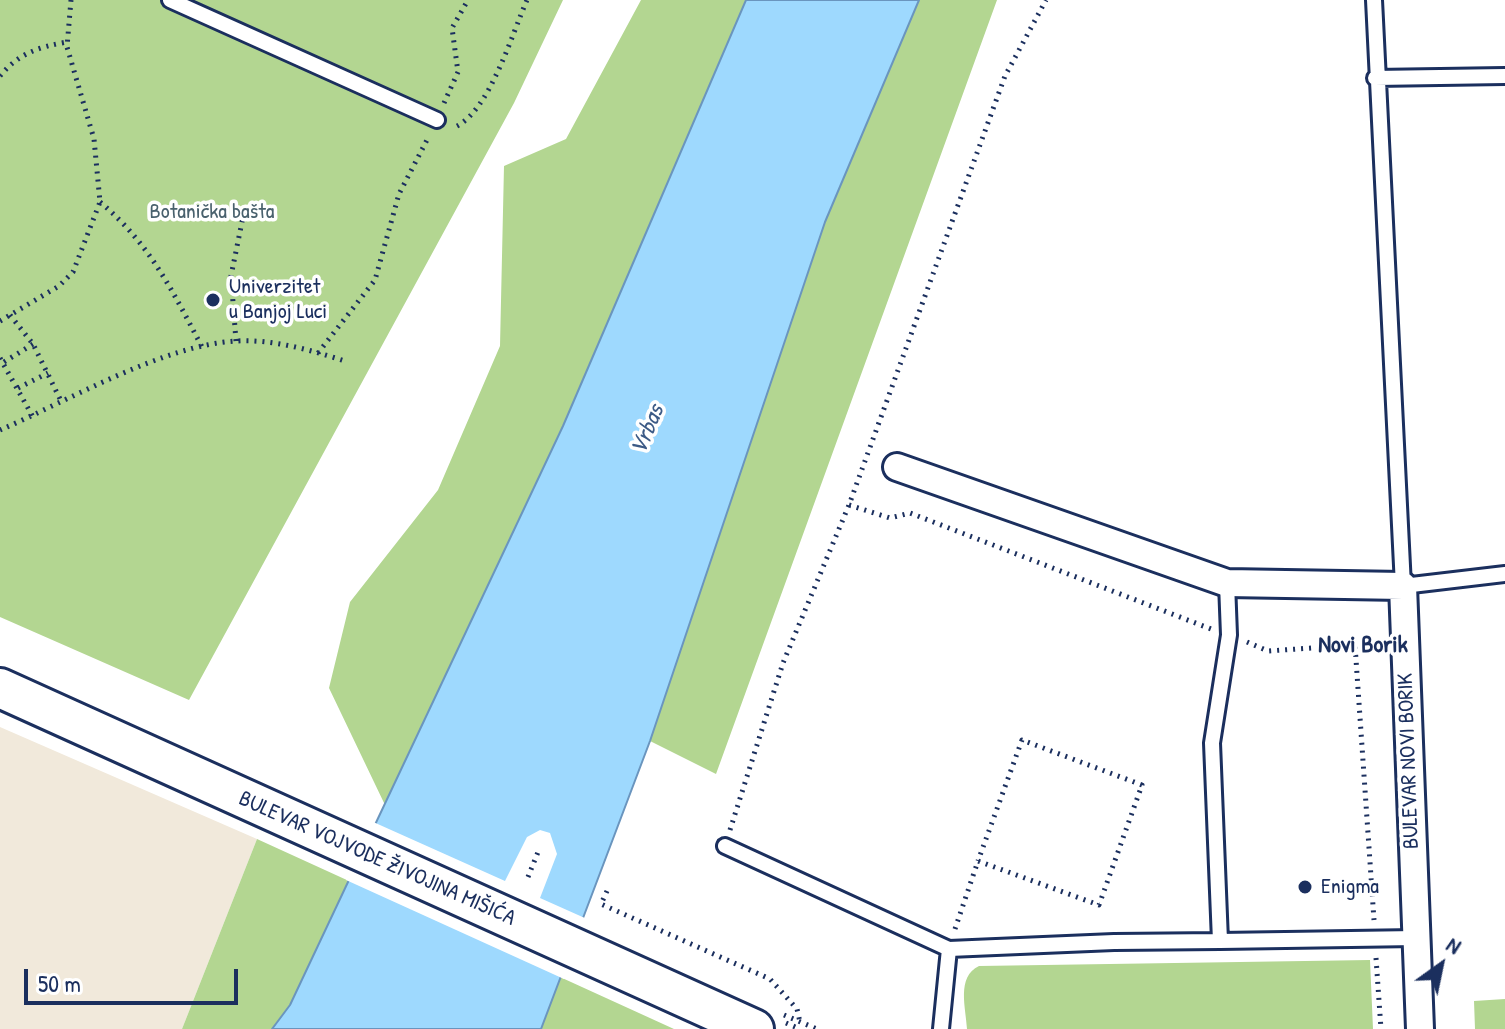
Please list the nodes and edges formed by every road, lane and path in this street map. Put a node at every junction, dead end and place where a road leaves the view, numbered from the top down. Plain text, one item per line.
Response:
1 (71, 0) edge
2 (170, 0) edge
3 (468, 0) edge
4 (527, 0) edge
5 (1046, 0) edge
6 (1374, 0) edge
7 (67, 42) junction
8 (0, 76) edge
9 (1505, 76) edge
10 (1375, 78) junction
11 (437, 120) junction
12 (100, 202) junction
13 (244, 212) dead end
14 (10, 315) junction
15 (0, 321) edge
16 (236, 341) junction
17 (33, 344) junction
18 (202, 347) junction
19 (318, 353) junction
20 (2, 360) edge
21 (345, 361) dead end
22 (48, 373) junction
23 (18, 388) junction
24 (62, 403) junction
25 (33, 417) junction
26 (0, 430) edge
27 (897, 467) dead end
28 (1505, 574) edge
29 (1227, 583) junction
30 (1403, 586) junction
31 (0, 688) edge
32 (725, 846) joint
33 (538, 852) dead end
34 (978, 861) junction
35 (528, 877) dead end
36 (607, 891) dead end
37 (1416, 938) junction
38 (1220, 941) junction
39 (949, 949) junction
40 (800, 1022) dead end
41 (740, 1023) edge
42 (941, 1029) edge
43 (1420, 1029) edge

1 - 7 path
2 - 11 lane
3 - 11 path
4 - 11 path
5 - 32 path
6 - 10 lane
7 - 8 path
7 - 12 path
9 - 10 lane
10 - 30 lane
11 - 19 path
12 - 14 path
12 - 18 path
13 - 16 path
14 - 15 path
14 - 17 path
16 - 18 path
16 - 19 path
17 - 20 path
17 - 22 path
18 - 24 path
19 - 21 path
20 - 23 path
22 - 23 path
22 - 24 path
23 - 25 path
24 - 25 path
25 - 26 path
27 - 29 street
28 - 30 lane
29 - 30 street
29 - 38 lane
30 - 37 street, BULEVAR NOVI BORIK
31 - 41 street, BULEVAR VOJVODE ŽIVOJINA MIŠIĆA
32 - 39 lane
33 - 35 path
34 - 34 path
34 - 39 path
36 - 40 path
37 - 38 lane
37 - 43 street, BULEVAR NOVI BORIK
38 - 39 lane
39 - 42 lane

